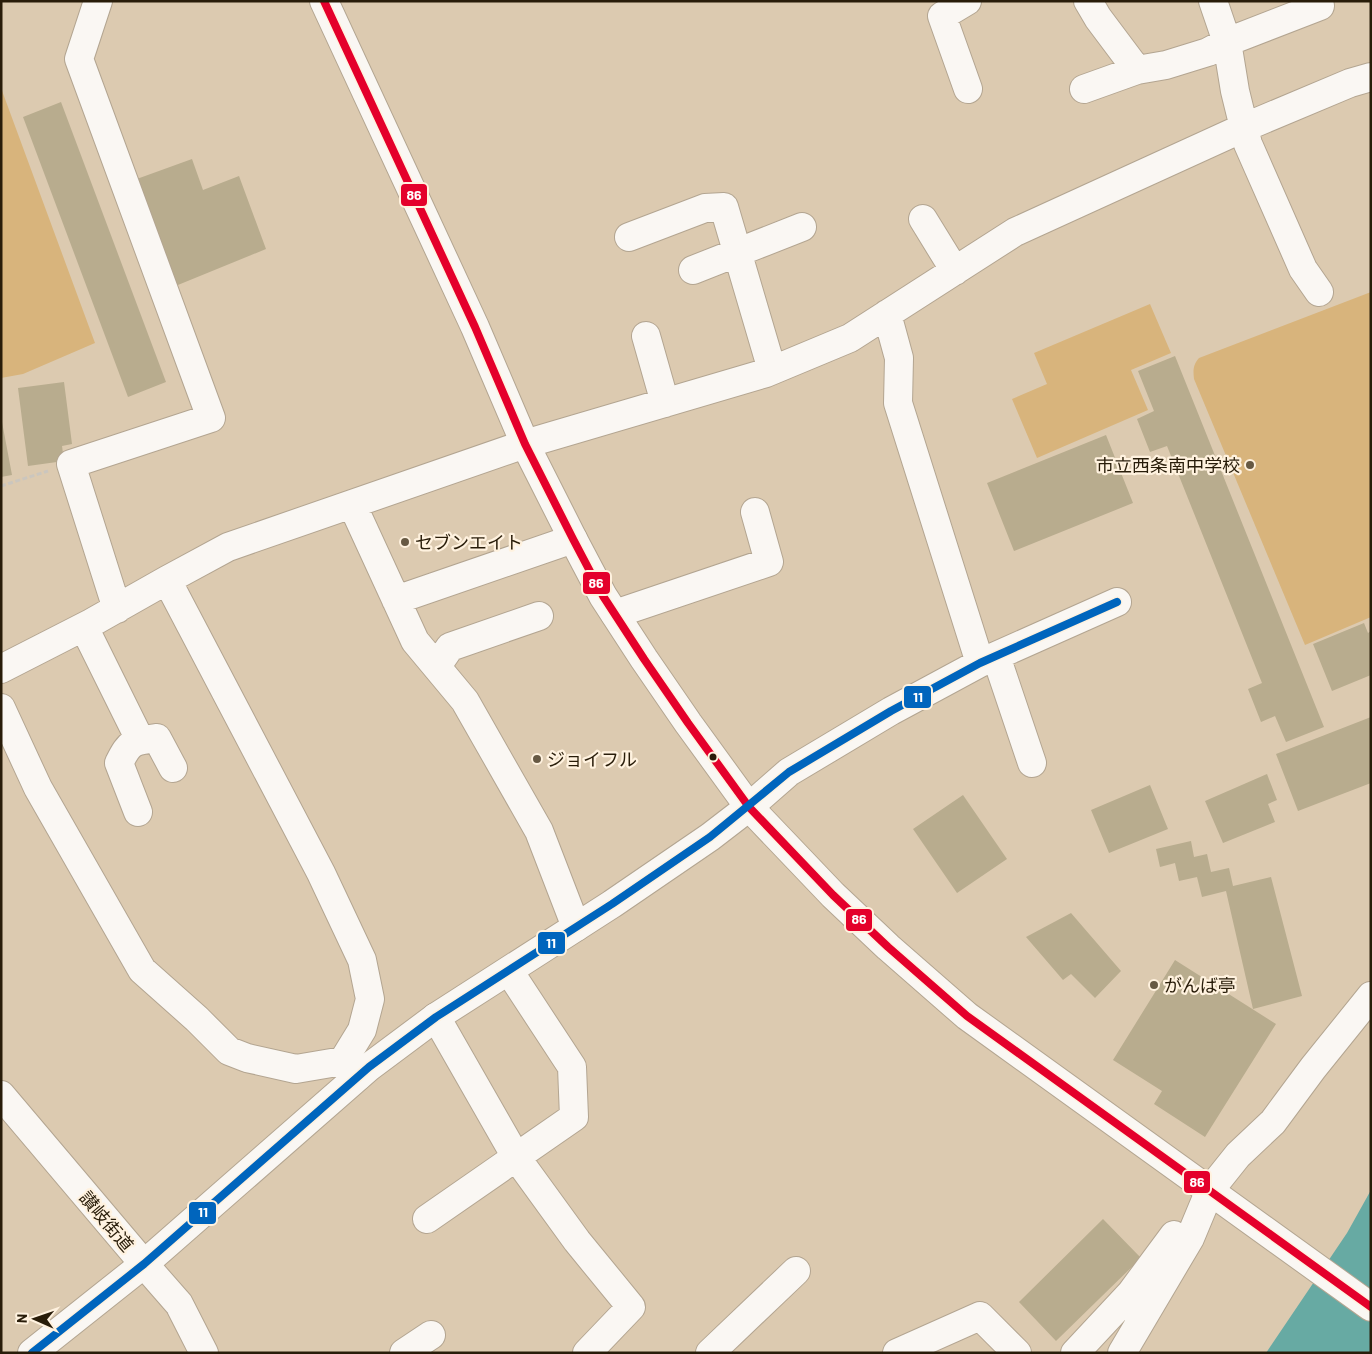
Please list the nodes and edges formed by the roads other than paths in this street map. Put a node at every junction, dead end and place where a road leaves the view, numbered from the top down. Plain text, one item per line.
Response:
1 (98, 1) edge
2 (324, 1) edge
3 (967, 1) edge
4 (1088, 1) edge
5 (1213, 1) edge
6 (1319, 1) edge
7 (1227, 42) junction
8 (1137, 70) junction
9 (1371, 77) edge
10 (968, 89) dead end
11 (1084, 89) dead end
12 (1244, 128) junction
13 (923, 219) dead end
14 (802, 227) dead end
15 (629, 237) dead end
16 (738, 254) junction
17 (694, 270) dead end
18 (955, 271) junction
19 (1319, 292) dead end
20 (887, 314) junction
21 (646, 336) dead end
22 (772, 370) junction
23 (665, 403) junction
24 (525, 444) junction
25 (352, 504) junction
26 (755, 512) dead end
27 (573, 539) junction
28 (167, 580) junction
29 (396, 600) junction
30 (1117, 602) dead end
31 (117, 608) junction
32 (615, 614) junction
33 (540, 616) dead end
34 (84, 626) junction
35 (988, 659) junction
36 (436, 666) junction
37 (1, 669) edge
38 (1, 708) edge
39 (140, 740) junction
40 (1032, 763) dead end
41 (173, 768) dead end
42 (749, 807) junction
43 (138, 812) dead end
44 (576, 927) junction
45 (508, 971) junction
46 (1371, 996) edge
47 (436, 1017) junction
48 (350, 1069) junction
49 (3, 1101) edge
50 (516, 1157) junction
51 (1220, 1198) junction
52 (1199, 1217) junction
53 (427, 1219) dead end
54 (144, 1264) junction
55 (796, 1271) dead end
56 (1131, 1293) junction
57 (179, 1304) junction
58 (1371, 1307) edge
59 (431, 1335) dead end
60 (32, 1353) edge
61 (204, 1353) edge
62 (226, 1353) edge
63 (404, 1353) edge
64 (587, 1353) edge
65 (710, 1353) edge
66 (897, 1353) edge
67 (1017, 1353) edge
68 (1075, 1353) edge
69 (1094, 1353) edge
70 (1122, 1353) edge

1 - 31 main road
2 - 24 main road
3 - 10 main road
4 - 8 main road
5 - 7 main road
6 - 7 main road
7 - 8 main road
7 - 12 main road
8 - 11 main road
9 - 12 main road
12 - 18 main road
12 - 19 main road
13 - 18 main road
14 - 16 main road
15 - 16 main road
16 - 17 main road
16 - 22 main road
18 - 20 main road
20 - 22 main road
20 - 35 main road
21 - 23 main road
22 - 23 main road
23 - 24 main road
24 - 25 main road
24 - 27 main road
25 - 28 main road
25 - 29 main road
26 - 32 main road
27 - 29 main road
27 - 32 main road
28 - 31 main road
28 - 48 main road
29 - 36 main road
30 - 35 main road
31 - 34 main road
32 - 42 main road
33 - 36 main road
34 - 37 main road
34 - 39 main road
35 - 40 main road
35 - 42 main road
36 - 44 main road
38 - 48 main road
39 - 41 main road
39 - 43 main road
42 - 44 main road
42 - 51 main road
44 - 45 main road
45 - 47 main road
45 - 50 main road
46 - 51 main road
47 - 48 main road
47 - 50 main road
48 - 54 main road
49 - 54 main road, 讃岐街道
50 - 53 main road
50 - 64 main road
51 - 52 main road
51 - 58 main road
52 - 56 main road
52 - 70 main road
54 - 57 main road, 讃岐街道
54 - 60 main road
55 - 65 main road
56 - 68 main road
56 - 69 main road
57 - 61 main road, 讃岐街道
57 - 62 main road
59 - 63 main road
66 - 67 main road

